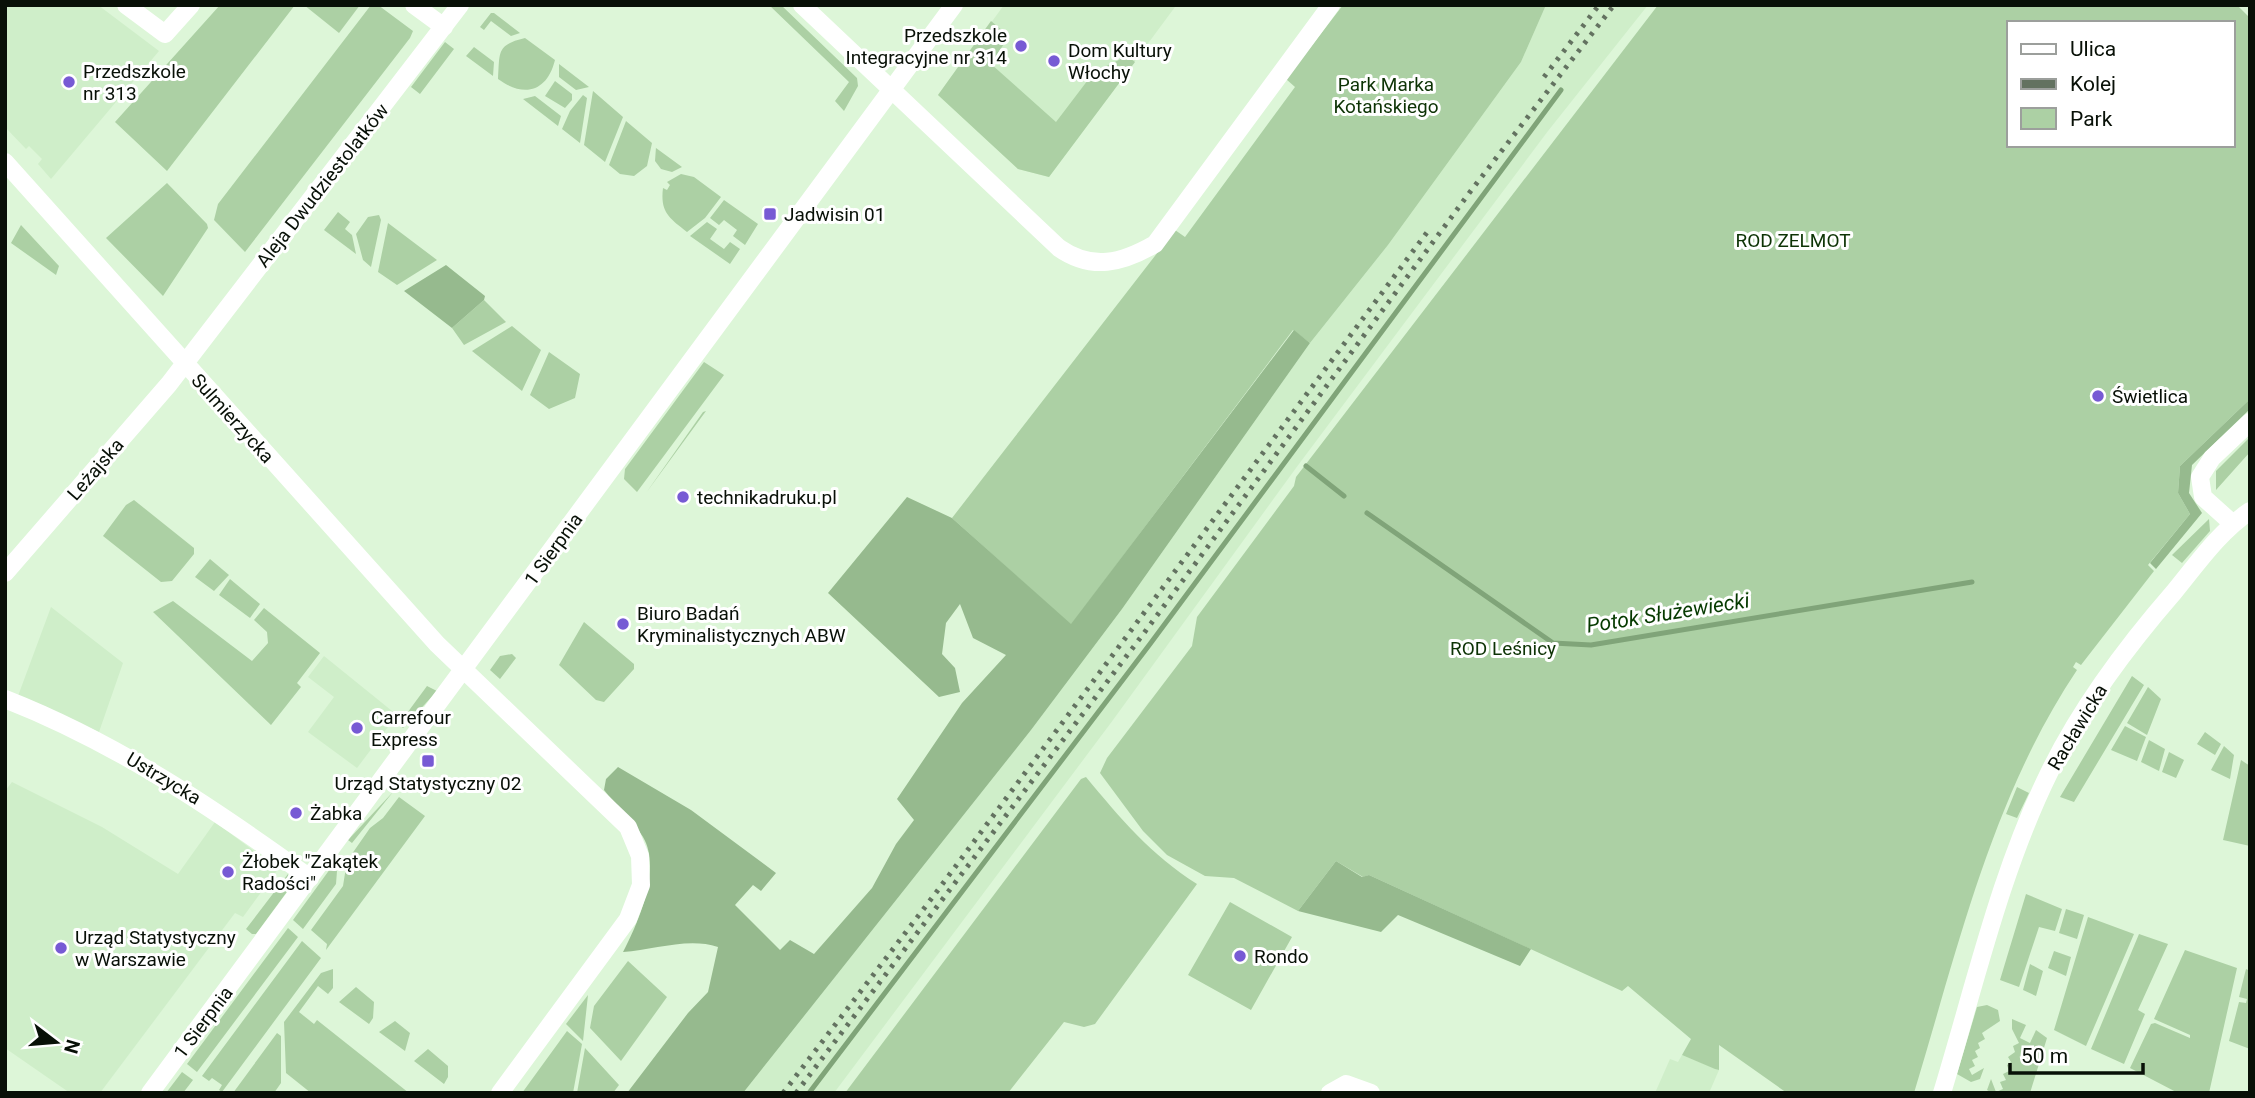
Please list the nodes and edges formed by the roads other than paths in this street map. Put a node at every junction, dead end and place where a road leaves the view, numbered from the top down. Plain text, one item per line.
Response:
1 (126, 5) edge
2 (191, 5) edge
3 (414, 5) edge
4 (460, 5) edge
5 (802, 5) edge
6 (954, 5) edge
7 (1331, 5) edge
8 (444, 27) junction
9 (890, 92) junction
10 (5, 162) edge
11 (184, 364) junction
12 (2250, 422) edge
13 (2250, 511) edge
14 (2232, 523) junction
15 (5, 573) edge
16 (465, 669) junction
17 (5, 699) edge
18 (310, 878) junction
19 (1336, 1089) edge
20 (150, 1093) edge
21 (500, 1093) edge
22 (1371, 1093) edge
23 (1942, 1093) edge

1 - 2 street
3 - 8 street
4 - 8 street, Aleja Dwudziestolatków
5 - 9 street
6 - 9 street, 1 Sierpnia
7 - 9 street
8 - 11 street, Aleja Dwudziestolatków
9 - 16 street, 1 Sierpnia
10 - 11 street, Sulmierzycka
11 - 15 street, Leżajska
11 - 16 street, Sulmierzycka
12 - 14 street
13 - 14 street, Racławicka
14 - 23 street, Racławicka
16 - 18 street, 1 Sierpnia
16 - 21 street, Sulmierzycka
17 - 18 street, Ustrzycka
18 - 20 street, 1 Sierpnia
19 - 22 street

